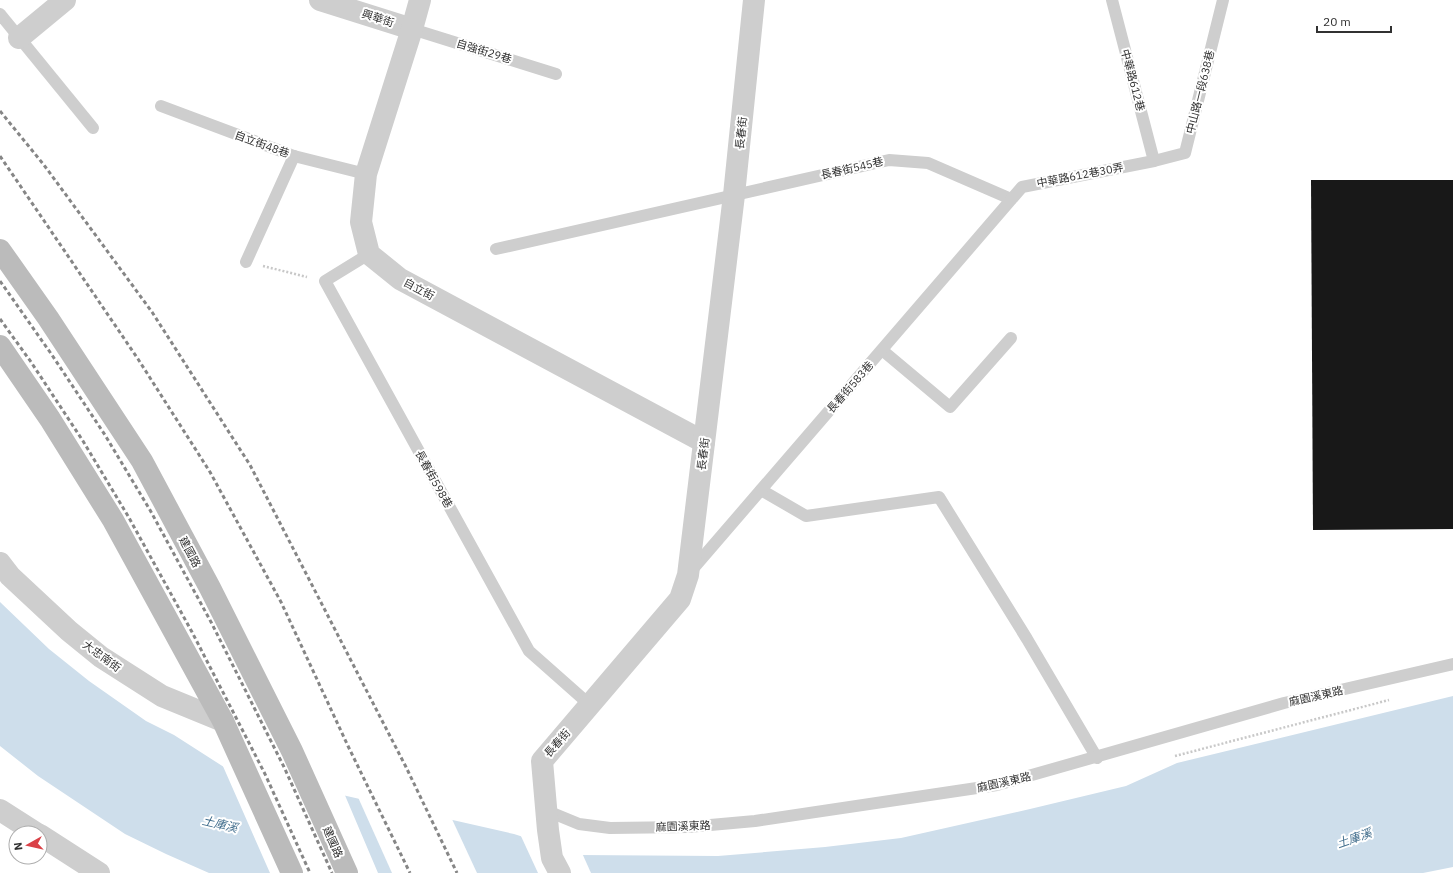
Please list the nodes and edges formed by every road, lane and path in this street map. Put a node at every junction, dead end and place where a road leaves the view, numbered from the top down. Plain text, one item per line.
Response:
1 (65, 0) edge
2 (320, 0) edge
3 (420, 0) edge
4 (754, 0) edge
5 (1112, 0) edge
6 (1223, 0) edge
7 (0, 14) edge
8 (412, 29) junction
9 (19, 38) junction
10 (556, 74) dead end
11 (160, 106) dead end
12 (93, 128) dead end
13 (294, 156) junction
14 (1154, 161) junction
15 (366, 174) junction
16 (734, 195) junction
17 (1011, 199) junction
18 (496, 249) dead end
19 (0, 250) edge
20 (369, 254) junction
21 (246, 262) joint
22 (325, 281) junction
23 (1011, 338) dead end
24 (0, 346) edge
25 (882, 350) junction
26 (704, 442) junction
27 (761, 490) junction
28 (0, 563) edge
29 (688, 575) junction
30 (1453, 664) edge
31 (590, 705) junction
32 (223, 721) junction
33 (1097, 758) junction
34 (0, 810) edge
35 (545, 810) junction
36 (23, 825) edge
37 (48, 840) edge
38 (556, 866) edge
39 (99, 873) edge
40 (292, 873) edge
41 (347, 873) edge

1 - 9 street
2 - 8 street, 興華街
3 - 8 street
4 - 16 street, 長春街
5 - 14 lane, 中華路612巷
6 - 14 lane, 中山路一段638巷
7 - 9 lane
8 - 10 lane, 自強街29巷
8 - 15 street
9 - 12 lane
11 - 13 lane, 自立街48巷
13 - 15 lane, 自立街48巷
13 - 21 lane
14 - 17 lane, 中華路612巷30弄
15 - 20 street
16 - 17 lane, 長春街545巷
16 - 18 lane, 長春街545巷
16 - 26 street, 長春街
17 - 25 lane, 長春街583巷
19 - 41 main road, 建國路
20 - 22 lane
20 - 26 street, 自立街
21 - 22 path
22 - 31 lane, 長春街598巷
23 - 25 lane
24 - 32 main road
25 - 27 lane, 長春街583巷
26 - 29 street, 長春街
27 - 29 lane, 長春街583巷
27 - 33 lane
28 - 32 street, 大忠南街
29 - 31 street, 長春街
30 - 33 lane, 麻園溪東路
31 - 35 street, 長春街
32 - 40 main road
33 - 35 lane, 麻園溪東路
34 - 36 street
35 - 38 street, 長春街
37 - 39 street

